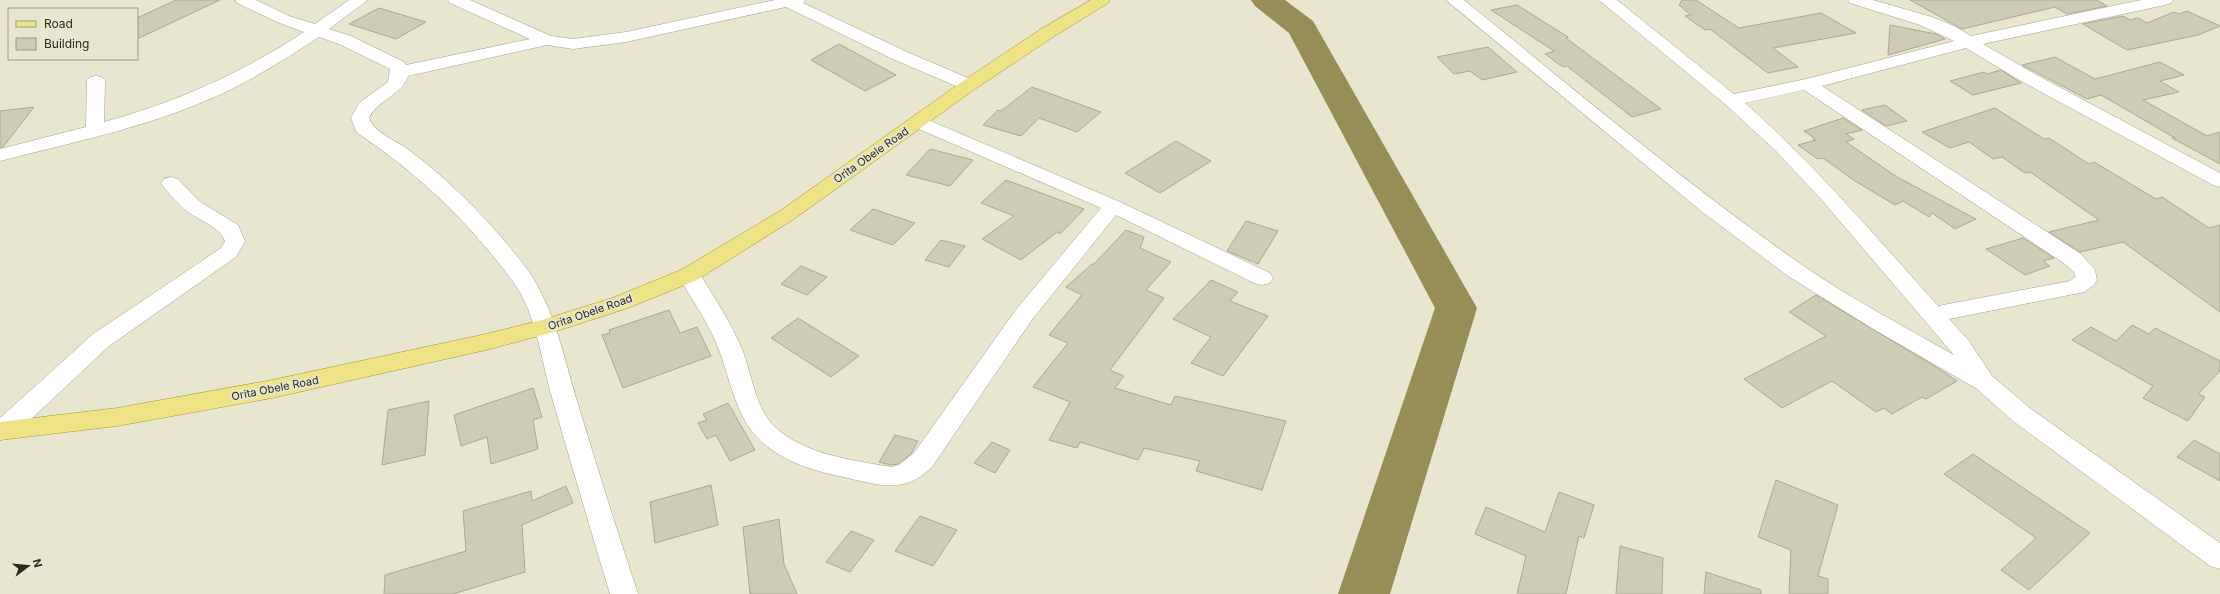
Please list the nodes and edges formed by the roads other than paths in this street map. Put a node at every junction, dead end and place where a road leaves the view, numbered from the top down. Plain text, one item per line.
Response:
1 (244, 0) edge
2 (360, 0) edge
3 (456, 0) edge
4 (1102, 0) edge
5 (1454, 0) edge
6 (1607, 0) edge
7 (1856, 0) edge
8 (2165, 0) edge
9 (789, 1) edge
10 (316, 30) junction
11 (546, 40) junction
12 (1967, 42) junction
13 (400, 72) junction
14 (96, 81) dead end
15 (1807, 84) junction
16 (969, 85) junction
17 (1731, 100) junction
18 (919, 122) junction
19 (95, 130) junction
20 (0, 155) edge
21 (2220, 181) edge
22 (171, 183) dead end
23 (1113, 206) junction
24 (688, 275) junction
25 (1262, 278) dead end
26 (1932, 315) junction
27 (546, 327) junction
28 (1985, 383) junction
29 (1, 431) edge
30 (2220, 558) edge
31 (624, 594) edge

1 - 10 street
2 - 10 street
3 - 11 street
4 - 16 main road, Orita Obele Road
5 - 28 street
6 - 17 street
7 - 12 street
8 - 12 street
9 - 11 street
9 - 16 street
10 - 13 street
10 - 19 street
11 - 13 street
12 - 15 street
12 - 21 street
13 - 27 street
14 - 19 street
15 - 17 street
15 - 26 street
16 - 18 main road, Orita Obele Road
17 - 26 street
18 - 23 street
18 - 24 main road, Orita Obele Road
19 - 20 street
22 - 29 street
23 - 24 street
23 - 25 street
24 - 27 main road, Orita Obele Road
26 - 28 street
27 - 29 main road, Orita Obele Road
27 - 31 street
28 - 30 street

